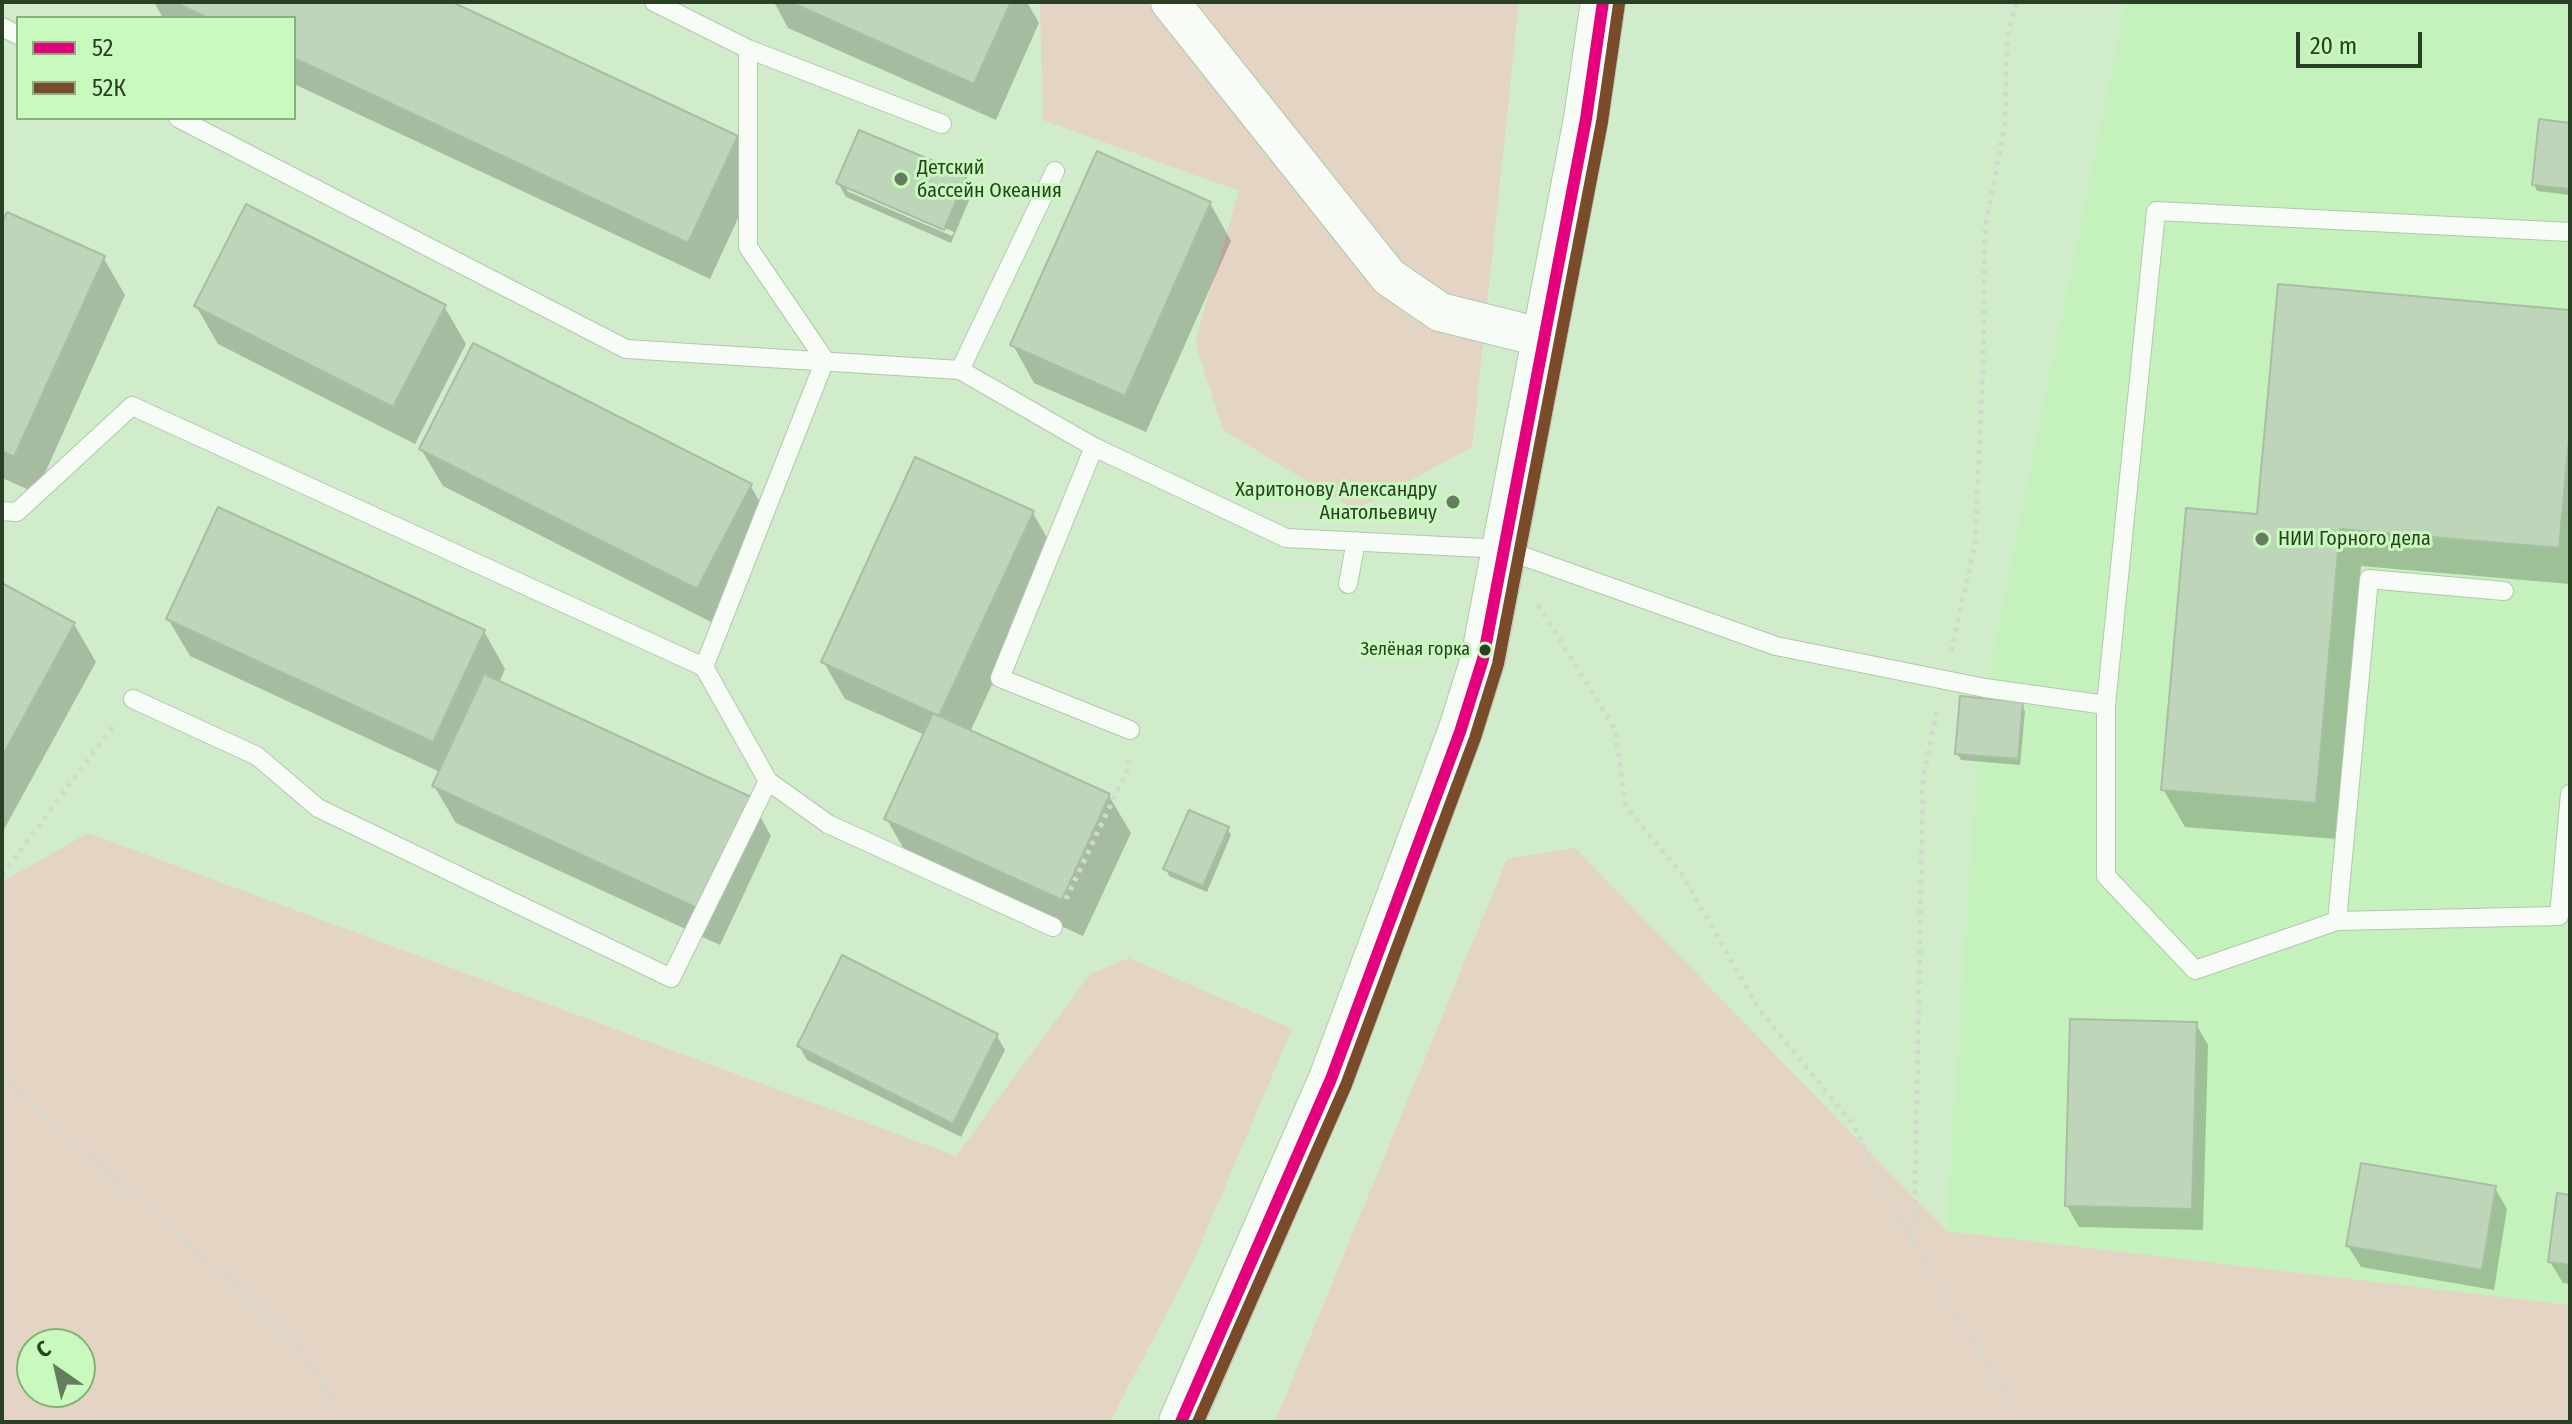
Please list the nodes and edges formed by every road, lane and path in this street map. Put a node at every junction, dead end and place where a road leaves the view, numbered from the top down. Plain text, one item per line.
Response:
1 (654, 2) edge
2 (1170, 2) edge
3 (1603, 2) edge
4 (2017, 2) edge
5 (748, 49) junction
6 (182, 120) edge
7 (942, 124) dead end
8 (1055, 171) dead end
9 (2570, 232) edge
10 (1544, 338) junction
11 (825, 360) junction
12 (960, 370) junction
13 (1094, 447) junction
14 (2, 511) edge
15 (1356, 541) junction
16 (1503, 549) junction
17 (1348, 584) dead end
18 (2504, 591) dead end
19 (704, 667) junction
20 (1944, 678) junction
21 (133, 699) joint
22 (2106, 705) junction
23 (1130, 730) joint
24 (768, 781) junction
25 (2570, 794) edge
26 (2, 875) edge
27 (2337, 921) junction
28 (1053, 927) joint
29 (2, 1077) edge
30 (1914, 1244) junction
31 (346, 1422) edge
32 (1181, 1422) edge
33 (2023, 1422) edge

1 - 5 lane
2 - 10 street
3 - 10 street
4 - 20 path
5 - 7 lane
5 - 11 lane
6 - 11 lane
8 - 12 lane
9 - 22 lane
10 - 16 street
11 - 12 lane
11 - 19 lane
12 - 13 lane
13 - 15 lane
13 - 23 lane
14 - 19 lane
15 - 16 lane
15 - 17 lane
16 - 20 lane
16 - 30 path
16 - 32 street
18 - 27 lane
19 - 24 lane
20 - 22 lane
20 - 30 path
21 - 24 lane
21 - 26 path
22 - 27 lane
23 - 28 path
24 - 28 lane
25 - 27 lane
29 - 31 path
30 - 33 path

